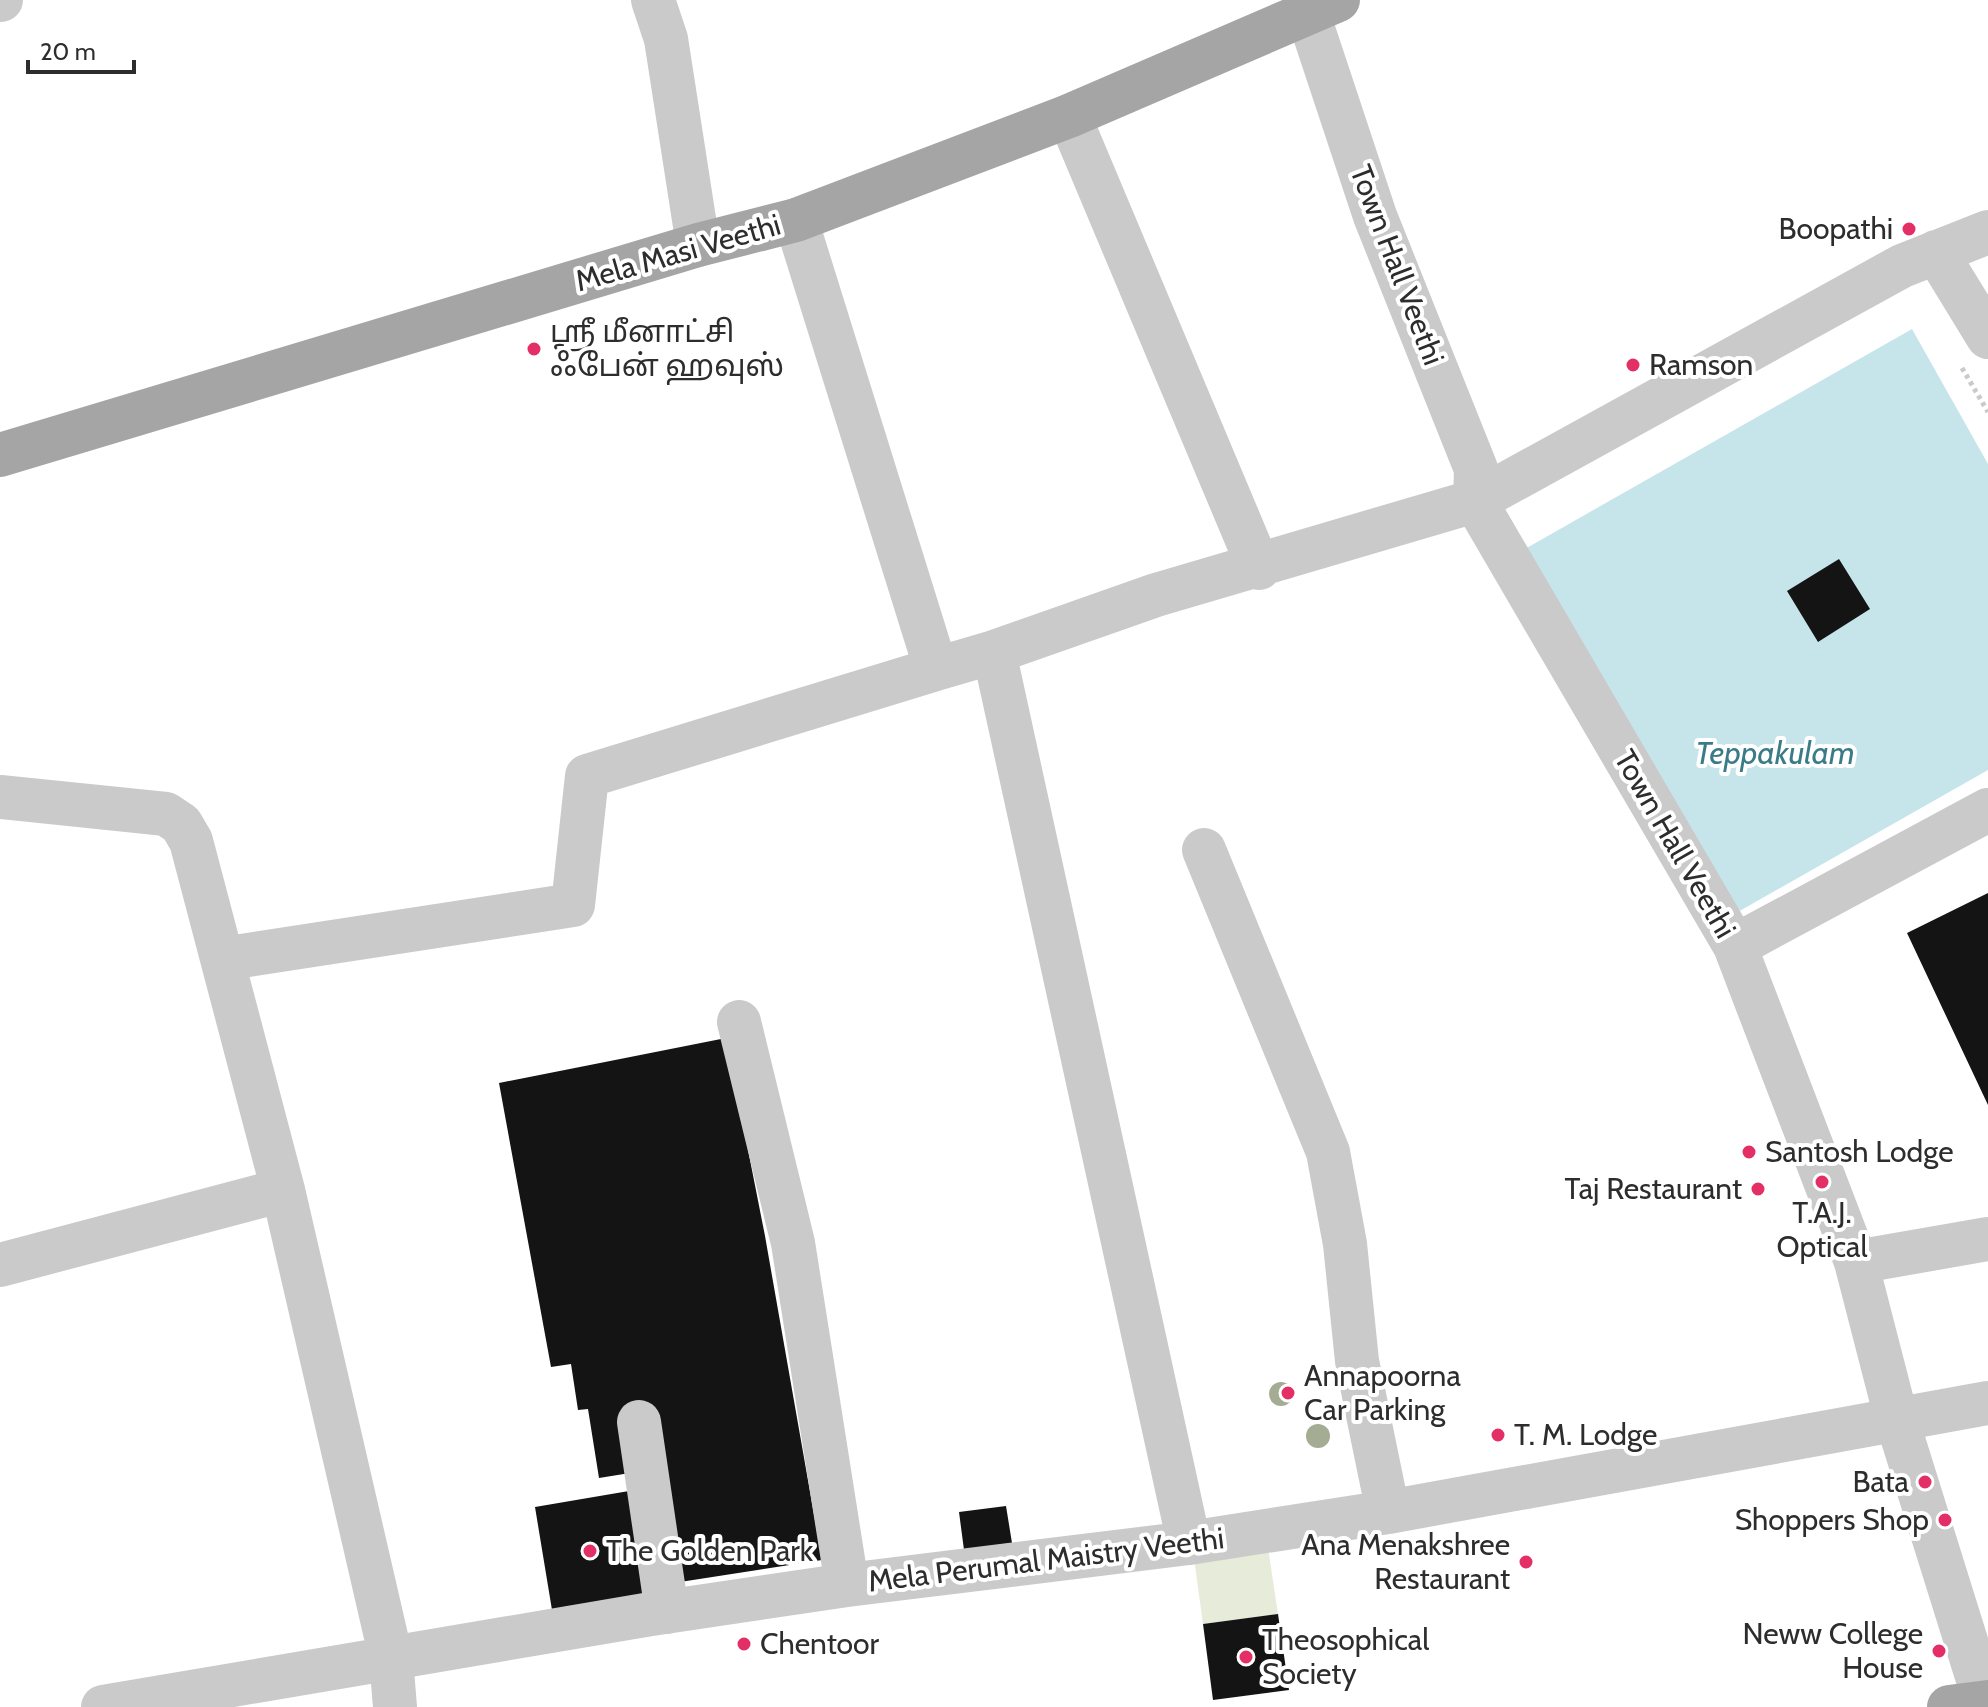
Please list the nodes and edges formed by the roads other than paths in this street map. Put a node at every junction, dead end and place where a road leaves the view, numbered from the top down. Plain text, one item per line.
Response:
1 (653, 0) edge
2 (1323, 7) edge
3 (1069, 116) junction
4 (796, 220) junction
5 (1988, 232) edge
6 (698, 245) junction
7 (1936, 252) junction
8 (1988, 337) edge
9 (0, 455) edge
10 (1475, 501) junction
11 (1259, 568) junction
12 (994, 652) junction
13 (936, 669) junction
14 (0, 797) edge
15 (1988, 810) edge
16 (1204, 850) dead end
17 (1735, 946) junction
18 (222, 959) junction
19 (739, 1022) dead end
20 (283, 1190) junction
21 (1988, 1239) edge
22 (1856, 1262) junction
23 (0, 1265) edge
24 (1988, 1403) edge
25 (1896, 1417) junction
26 (639, 1422) dead end
27 (1388, 1512) junction
28 (1189, 1543) junction
29 (847, 1585) junction
30 (667, 1612) junction
31 (391, 1658) junction
32 (1977, 1704) edge
33 (103, 1707) edge
34 (395, 1707) edge

1 - 6 street
2 - 3 main road, Mela Masi Veethi
2 - 10 street, Town Hall Veethi
3 - 4 main road, Mela Masi Veethi
3 - 11 street
4 - 6 main road, Mela Masi Veethi
4 - 13 street
5 - 7 street
6 - 9 main road, Mela Masi Veethi
7 - 8 street
7 - 10 street
10 - 11 street
10 - 17 street, Town Hall Veethi
11 - 12 street
12 - 13 street
12 - 28 street
13 - 18 street
14 - 18 street
15 - 17 street
16 - 27 street
17 - 22 street, Town Hall Veethi
18 - 20 street
19 - 29 street
20 - 23 street
20 - 31 street
21 - 22 street
22 - 25 street, Town Hall Veethi
24 - 25 street, Mela Perumal Maistry Veethi
25 - 27 street, Mela Perumal Maistry Veethi
25 - 32 street, Town Hall Veethi
26 - 30 street
27 - 28 street, Mela Perumal Maistry Veethi
28 - 29 street, Mela Perumal Maistry Veethi
29 - 30 street, Mela Perumal Maistry Veethi
30 - 31 street, Mela Perumal Maistry Veethi
31 - 33 street, Mela Perumal Maistry Veethi
31 - 34 street

